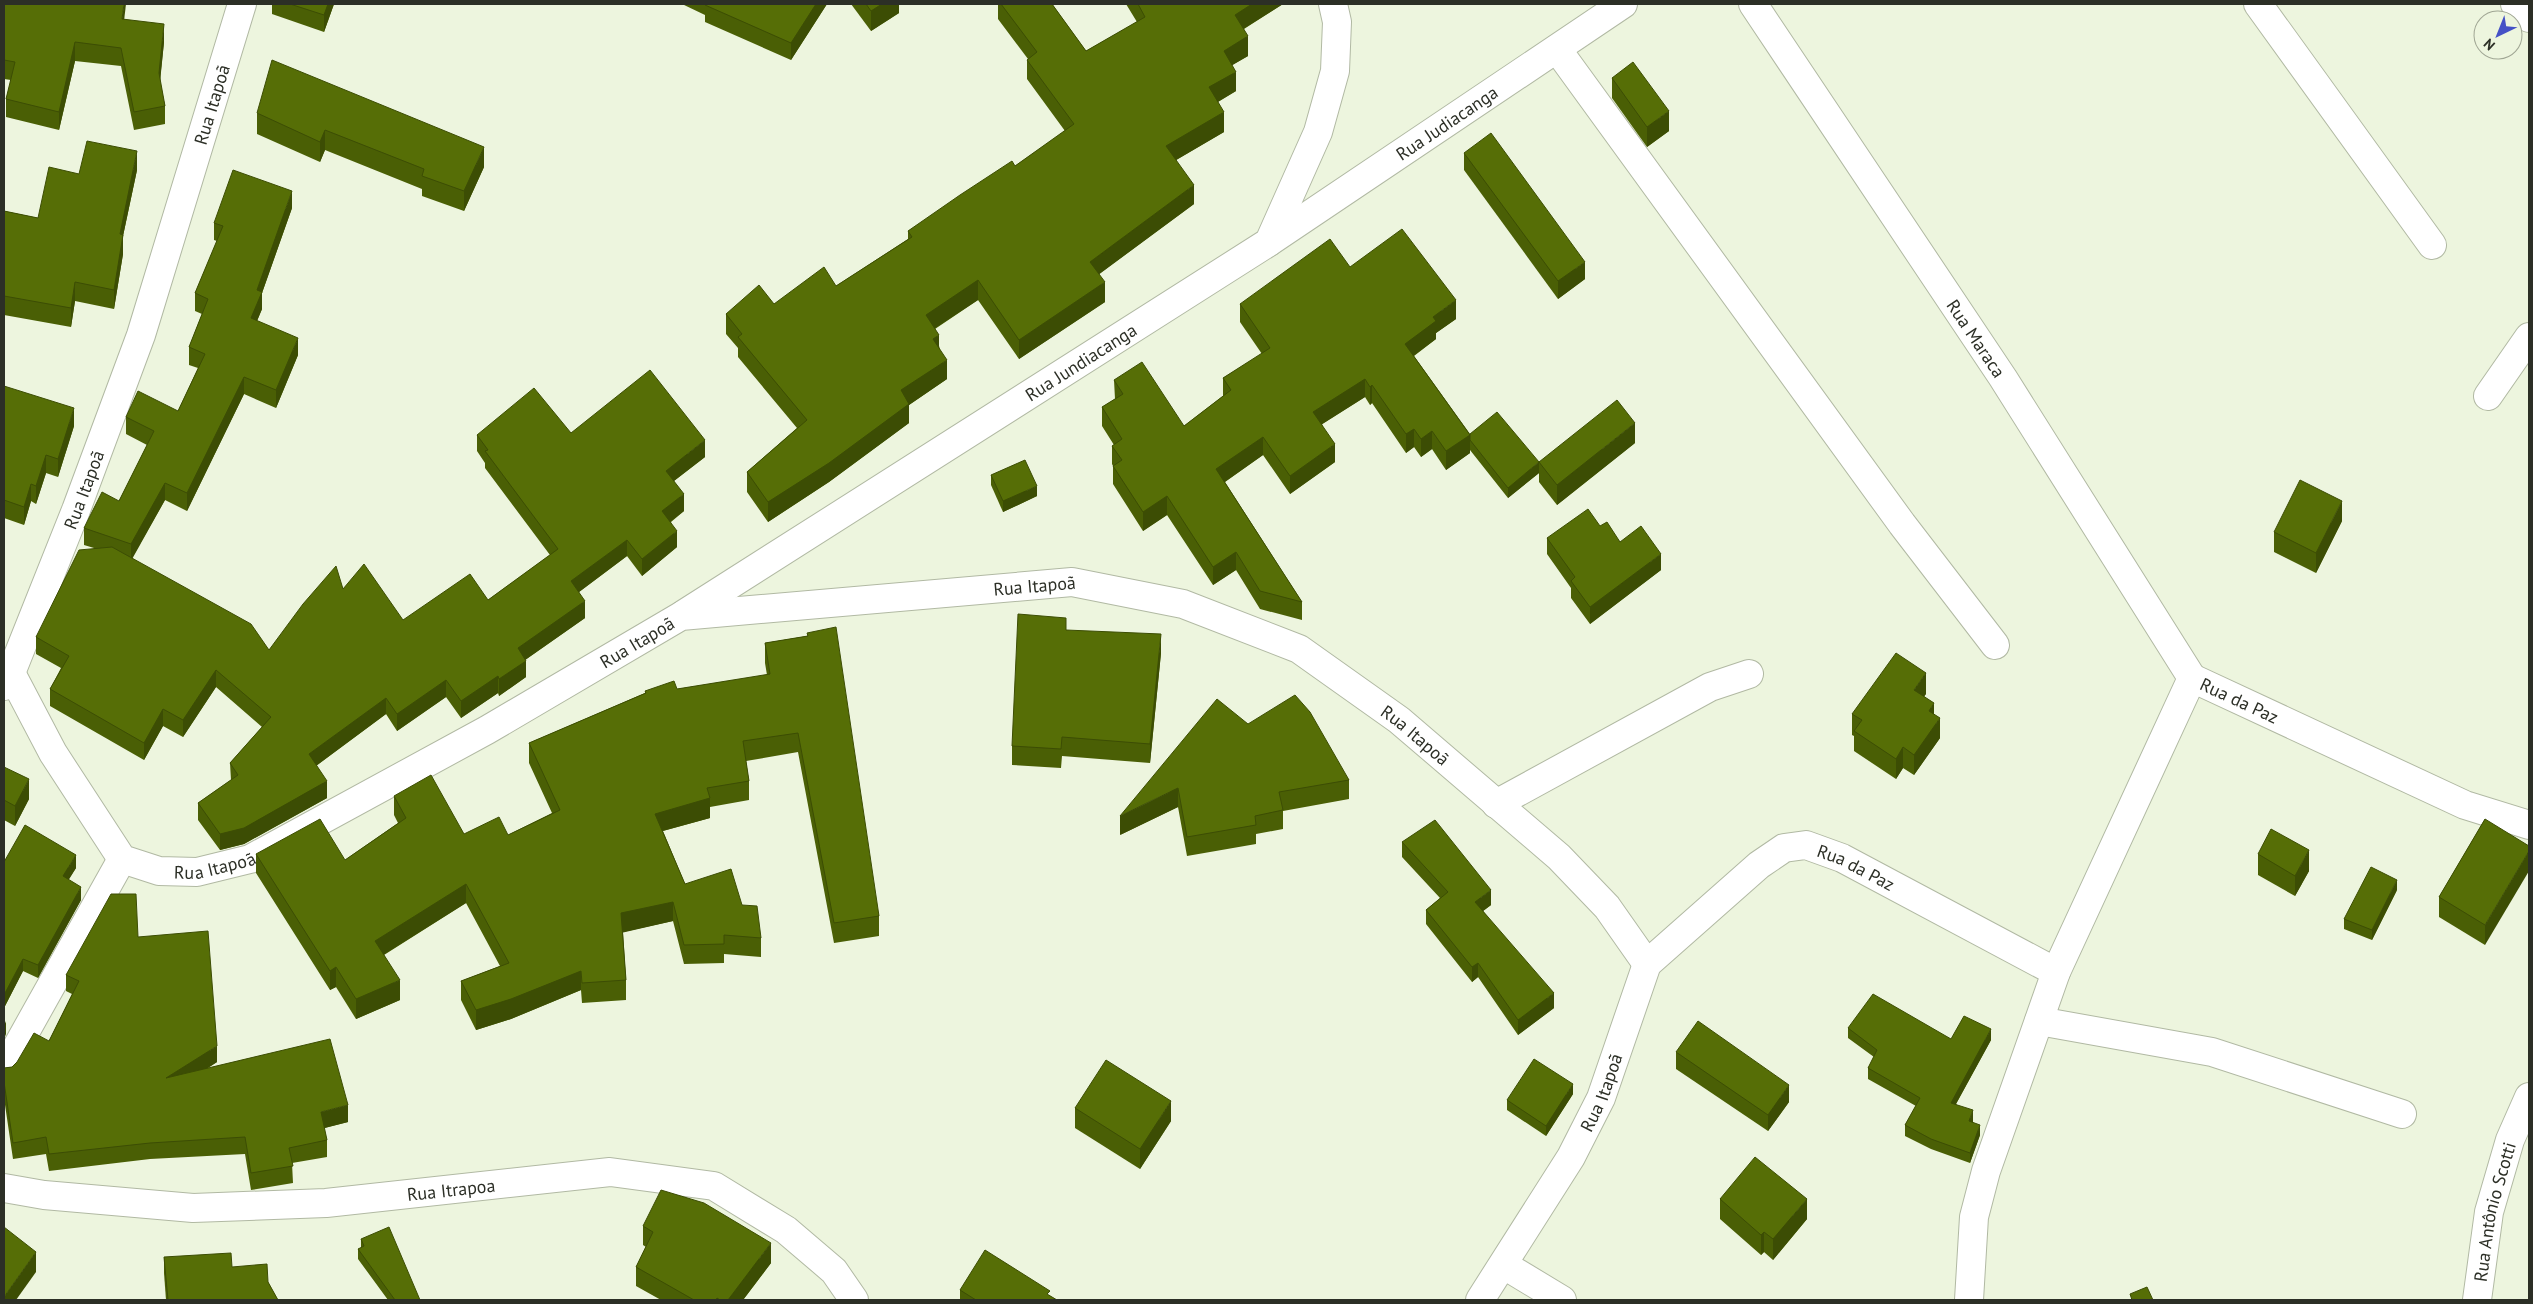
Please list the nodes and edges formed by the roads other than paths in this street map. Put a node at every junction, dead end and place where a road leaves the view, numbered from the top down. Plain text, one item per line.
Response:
1 (242, 4) edge
2 (1333, 4) edge
3 (1623, 4) edge
4 (1753, 4) edge
5 (2258, 4) edge
6 (2515, 4) edge
7 (2529, 18) edge
8 (1557, 49) junction
9 (1269, 242) junction
10 (2432, 245) dead end
11 (2529, 337) edge
12 (2488, 396) dead end
13 (681, 616) junction
14 (1995, 645) dead end
15 (1750, 674) dead end
16 (2192, 678) junction
17 (8, 679) edge
18 (1496, 804) junction
19 (2529, 825) edge
20 (122, 860) junction
21 (1647, 964) junction
22 (2056, 972) junction
23 (2040, 1021) junction
24 (4, 1070) edge
25 (2529, 1097) edge
26 (2402, 1114) dead end
27 (4, 1188) edge
28 (1504, 1265) junction
29 (854, 1300) edge
30 (1480, 1300) edge
31 (1562, 1300) edge
32 (1969, 1300) edge
33 (2477, 1300) edge

1 - 17 street, Rua Itapoã
2 - 9 street
3 - 8 street, Rua Judiacanga
4 - 16 street, Rua Maraca
5 - 10 street
6 - 7 street
8 - 9 street, Rua Judiacanga
8 - 14 street
9 - 13 street, Rua Jundiacanga
11 - 12 street
13 - 18 street, Rua Itapoã
13 - 20 street, Rua Itapoã
15 - 18 street
16 - 19 street, Rua da Paz
16 - 22 street, Rua da Paz
17 - 20 street, Rua Itapoã
18 - 21 street, Rua Itapoã
20 - 24 street
21 - 22 street, Rua da Paz
21 - 28 street, Rua Itapoã
22 - 23 street, Rua da Paz
23 - 26 street
23 - 32 street, Rua da Paz
25 - 33 street, Rua Antônio Scotti
27 - 29 street, Rua Itrapoa
28 - 30 street, Rua Itapoã
28 - 31 street

